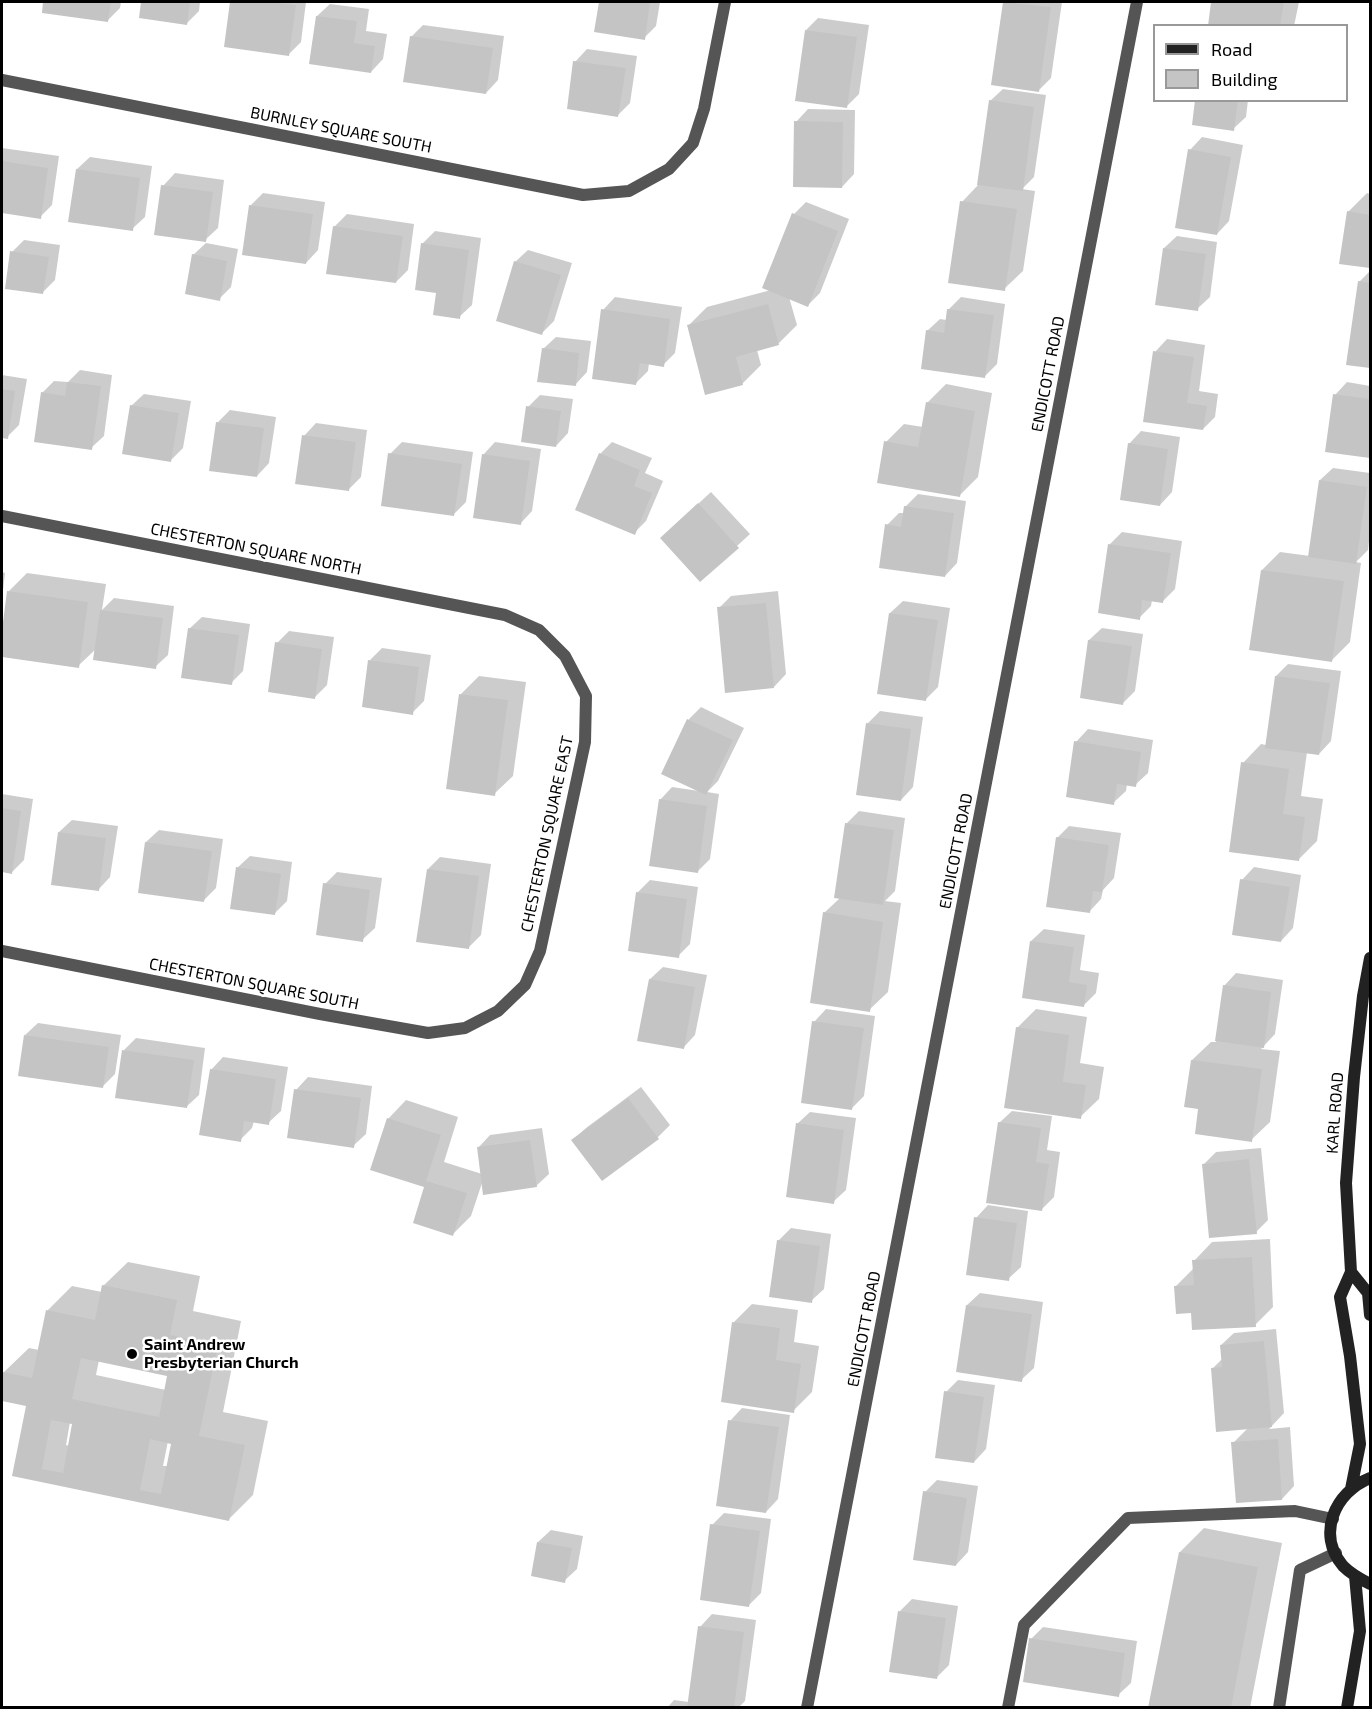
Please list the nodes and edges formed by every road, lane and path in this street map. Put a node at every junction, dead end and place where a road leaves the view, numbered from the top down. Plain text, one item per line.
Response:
1 (724, 2) edge
2 (1137, 2) edge
3 (2, 80) edge
4 (2, 516) edge
5 (505, 615) joint
6 (2, 951) edge
7 (1371, 958) edge
8 (498, 1011) joint
9 (1351, 1272) junction
10 (1371, 1315) edge
11 (1371, 1478) edge
12 (1351, 1489) junction
13 (1333, 1519) junction
14 (1336, 1552) junction
15 (1355, 1576) junction
16 (1371, 1584) edge
17 (807, 1707) edge
18 (1008, 1707) edge
19 (1280, 1707) edge
20 (1347, 1707) edge

1 - 3 street, BURNLEY SQUARE SOUTH
2 - 17 street, ENDICOTT ROAD
4 - 5 street, CHESTERTON SQUARE NORTH
5 - 8 street, CHESTERTON SQUARE EAST
6 - 8 street, CHESTERTON SQUARE SOUTH
7 - 9 street, KARL ROAD
9 - 10 street
9 - 12 street, KARL ROAD
11 - 12 street
12 - 13 street
13 - 14 street
13 - 18 street
14 - 15 street
14 - 19 street
15 - 16 street
15 - 20 street

